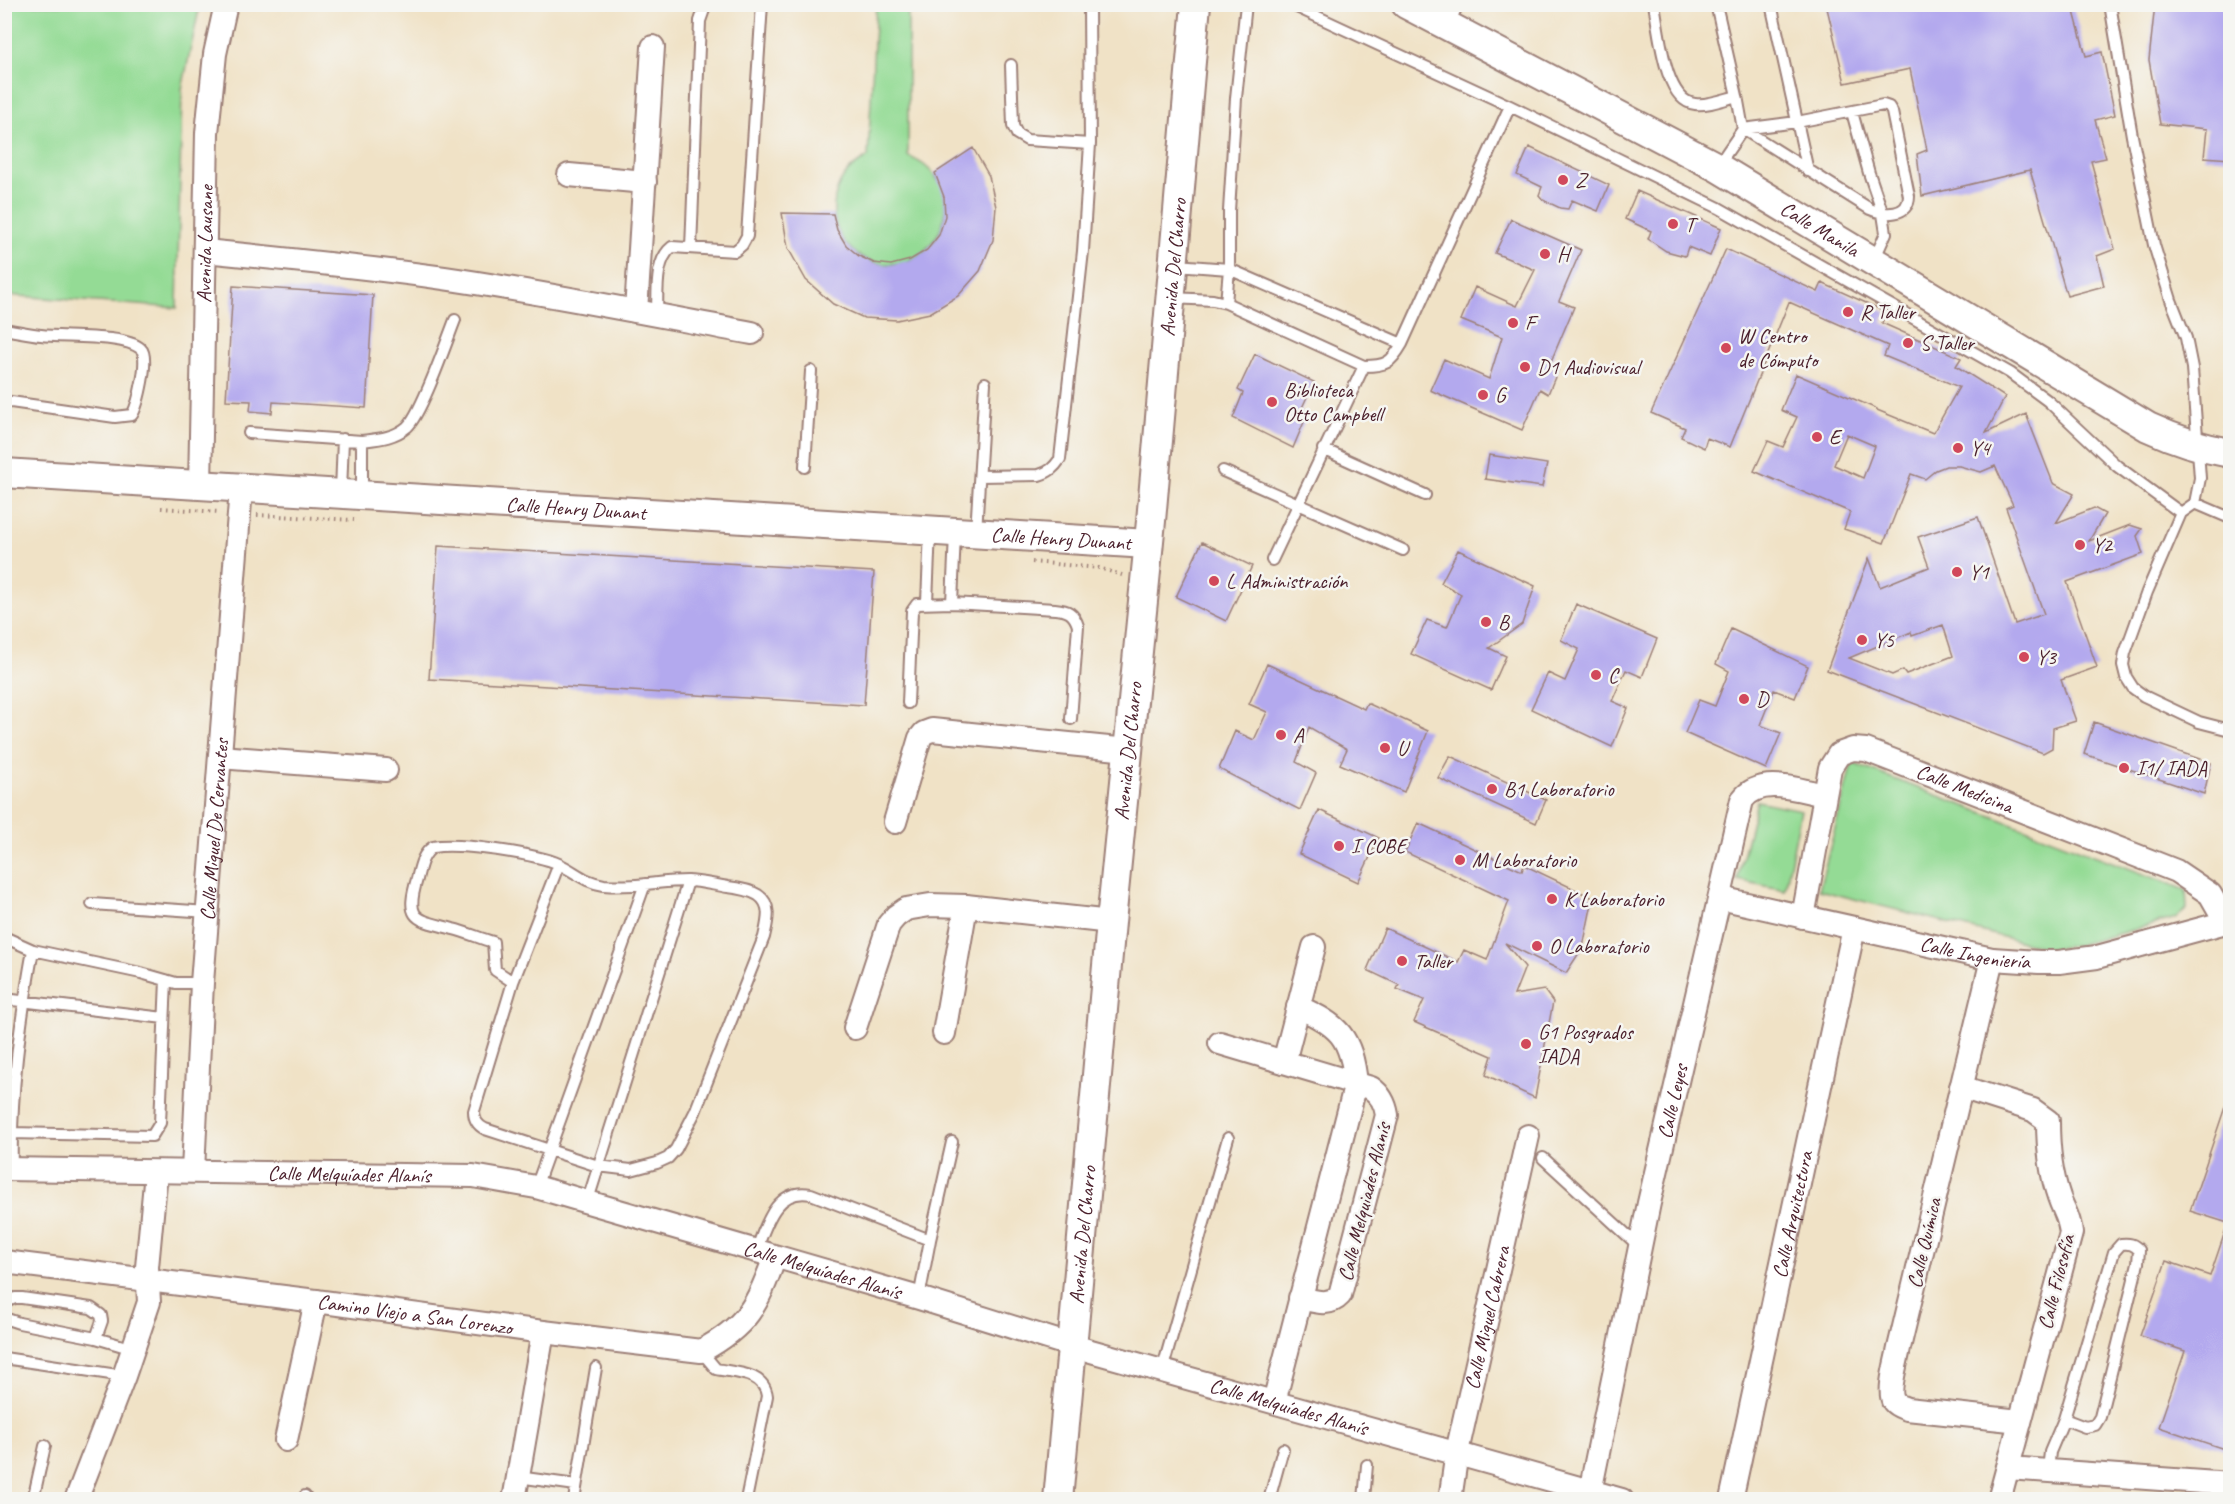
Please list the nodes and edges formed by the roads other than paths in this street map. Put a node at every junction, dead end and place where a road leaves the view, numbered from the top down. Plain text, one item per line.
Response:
1 (226, 4) edge
2 (706, 4) edge
3 (762, 4) edge
4 (1089, 4) edge
5 (1196, 4) edge
6 (1246, 4) edge
7 (1290, 4) edge
8 (1406, 4) edge
9 (1654, 4) edge
10 (1716, 4) edge
11 (1771, 4) edge
12 (2110, 4) edge
13 (1453, 16) edge
14 (653, 46) dead end
15 (1011, 65) dead end
16 (1737, 96) junction
17 (1510, 106) junction
18 (1852, 112) junction
19 (1797, 122) junction
20 (1743, 129) junction
21 (1089, 144) junction
22 (1718, 167) junction
23 (1808, 171) junction
24 (569, 175) dead end
25 (645, 182) junction
26 (1883, 214) junction
27 (691, 248) junction
28 (205, 251) junction
29 (1874, 260) junction
30 (1173, 265) junction
31 (1229, 269) junction
32 (1170, 298) junction
33 (1226, 303) junction
34 (646, 313) junction
35 (455, 320) dead end
36 (4, 329) edge
37 (752, 333) dead end
38 (1402, 344) junction
39 (1364, 366) junction
40 (811, 371) dead end
41 (985, 383) dead end
42 (4, 401) edge
43 (249, 433) dead end
44 (343, 439) junction
45 (362, 441) junction
46 (2198, 447) junction
47 (1323, 449) junction
48 (2230, 453) edge
49 (805, 467) dead end
50 (1222, 471) dead end
51 (4, 473) edge
52 (980, 476) junction
53 (200, 486) junction
54 (242, 489) junction
55 (352, 495) junction
56 (1425, 495) dead end
57 (2195, 503) junction
58 (1298, 504) junction
59 (2181, 513) junction
60 (2230, 518) edge
61 (954, 531) junction
62 (1148, 544) junction
63 (1403, 550) dead end
64 (1272, 560) dead end
65 (927, 602) junction
66 (952, 603) junction
67 (908, 704) dead end
68 (1071, 719) dead end
69 (2230, 730) edge
70 (1128, 750) junction
71 (220, 757) junction
72 (386, 770) dead end
73 (1824, 795) junction
74 (895, 822) dead end
75 (558, 864) junction
76 (688, 881) junction
77 (645, 884) junction
78 (1720, 898) junction
79 (92, 904) dead end
80 (966, 906) junction
81 (208, 912) junction
82 (1803, 917) junction
83 (1111, 922) junction
84 (2228, 922) edge
85 (1854, 928) junction
86 (4, 937) edge
87 (1314, 947) dead end
88 (33, 950) junction
89 (1992, 959) junction
90 (166, 980) junction
91 (513, 982) junction
92 (202, 983) junction
93 (4, 999) edge
94 (23, 1003) junction
95 (1298, 1006) junction
96 (164, 1018) junction
97 (855, 1028) dead end
98 (944, 1033) dead end
99 (1220, 1043) dead end
100 (1284, 1062) junction
101 (1356, 1083) junction
102 (1961, 1087) junction
103 (11, 1133) junction
104 (1528, 1136) dead end
105 (1228, 1138) dead end
106 (952, 1142) dead end
107 (549, 1151) junction
108 (1543, 1158) dead end
109 (598, 1166) junction
110 (8, 1169) edge
111 (193, 1171) junction
112 (156, 1172) junction
113 (536, 1187) junction
114 (588, 1203) junction
115 (930, 1240) junction
116 (1640, 1247) junction
117 (766, 1254) junction
118 (4, 1262) edge
119 (147, 1280) junction
120 (919, 1298) junction
121 (1300, 1298) junction
122 (316, 1300) junction
123 (4, 1303) edge
124 (4, 1318) edge
125 (543, 1332) junction
126 (96, 1338) junction
127 (1073, 1346) junction
128 (133, 1349) junction
129 (701, 1351) junction
130 (4, 1358) edge
131 (597, 1368) dead end
132 (1162, 1371) junction
133 (124, 1376) junction
134 (1274, 1402) junction
135 (2064, 1419) junction
136 (2020, 1420) junction
137 (286, 1440) dead end
138 (45, 1446) dead end
139 (1283, 1449) dead end
140 (1457, 1452) junction
141 (1367, 1465) dead end
142 (2008, 1468) junction
143 (2048, 1470) junction
144 (518, 1477) junction
145 (2230, 1484) edge
146 (576, 1485) junction
147 (1590, 1492) junction
148 (33, 1500) edge
149 (76, 1500) edge
150 (514, 1500) edge
151 (574, 1500) edge
152 (746, 1500) edge
153 (1059, 1500) edge
154 (1269, 1500) edge
155 (1364, 1500) edge
156 (1450, 1500) edge
157 (1622, 1500) edge
158 (1731, 1500) edge
159 (1999, 1500) edge

1 - 28 street, Avenida Lausane
2 - 27 lane
3 - 27 lane
4 - 21 lane
5 - 30 street, Avenida Del Charro
6 - 31 lane
7 - 17 lane
8 - 13 street, Calle Manila
9 - 16 lane
10 - 16 lane
11 - 19 lane
12 - 46 lane
13 - 22 street, Calle Manila
14 - 25 street
15 - 21 lane
16 - 20 lane
17 - 38 lane
17 - 59 lane
18 - 19 lane
18 - 26 lane
18 - 26 lane
19 - 20 lane
19 - 23 lane
20 - 22 lane
20 - 23 lane
21 - 52 lane
22 - 29 street, Calle Manila
23 - 26 lane
24 - 25 street
25 - 34 street
26 - 29 lane
27 - 34 lane
28 - 34 street
28 - 53 street, Avenida Lausane
29 - 46 street, Calle Manila
30 - 31 lane
30 - 32 street, Avenida Del Charro
31 - 33 lane
31 - 38 lane
32 - 33 lane
32 - 62 street, Avenida Del Charro
33 - 39 lane
34 - 37 street
35 - 45 lane
36 - 42 lane
38 - 39 lane
39 - 47 lane
40 - 49 lane
41 - 52 lane
43 - 44 lane
44 - 45 lane
44 - 55 lane
45 - 55 lane
46 - 48 street, Calle Manila
46 - 57 lane
47 - 56 lane
47 - 58 lane
50 - 58 lane
51 - 53 street, Calle Henry Dunant
52 - 61 lane
53 - 54 street, Calle Henry Dunant
54 - 55 street, Calle Henry Dunant
54 - 71 street, Calle Miguel De Cervantes
55 - 61 street, Calle Henry Dunant
57 - 59 lane
57 - 60 lane
58 - 63 lane
58 - 64 lane
59 - 69 lane
61 - 62 street, Calle Henry Dunant
61 - 65 lane
61 - 66 lane
62 - 70 street, Avenida Del Charro
65 - 66 lane
65 - 67 lane
66 - 68 lane
70 - 74 street
70 - 83 street, Avenida Del Charro
71 - 72 street
71 - 81 street, Calle Miguel De Cervantes
73 - 78 street, Calle Leyes
73 - 82 street, Calle Medicina
73 - 84 street, Calle Medicina
75 - 77 lane
75 - 91 lane
75 - 91 lane
76 - 77 lane
76 - 109 lane
76 - 109 lane
77 - 107 lane
78 - 82 street, Calle Ingeniería
78 - 116 street, Calle Leyes
79 - 81 lane
80 - 83 street
80 - 97 street
80 - 98 street
81 - 92 street, Calle Miguel De Cervantes
82 - 85 street, Calle Ingeniería
83 - 127 street, Avenida Del Charro
84 - 89 street, Calle Ingeniería
85 - 89 street, Calle Ingeniería
85 - 158 street, Calle Arquitectura
86 - 88 lane
87 - 95 street
88 - 90 lane
88 - 94 lane
89 - 102 street, Calle Química
90 - 92 lane
90 - 96 lane
91 - 107 lane
92 - 111 street, Calle Miguel De Cervantes
93 - 94 lane
94 - 96 lane
94 - 103 lane
95 - 100 street
95 - 101 street, Calle Melquiades Alanís
96 - 103 lane
99 - 100 street, Calle Melquiades Alanís
100 - 101 street, Calle Melquiades Alanís
101 - 121 street, Calle Melquiades Alanís
101 - 121 street, Calle Melquiades Alanís
102 - 136 street, Calle Filosofía
102 - 136 street, Calle Química
103 - 110 lane
104 - 140 street, Calle Miguel Cabrera
105 - 132 lane
106 - 115 lane
107 - 109 lane
107 - 113 lane
108 - 116 lane
109 - 114 lane
110 - 112 street, Calle Melquíades Alanís
111 - 112 street, Calle Melquíades Alanís
111 - 113 street, Calle Melquíades Alanís
112 - 119 street
113 - 114 street, Calle Melquíades Alanís
114 - 117 street, Calle Melquíades Alanís
115 - 117 lane
115 - 120 lane
116 - 147 street, Calle Leyes
117 - 120 street, Calle Melquíades Alanís
117 - 129 street
118 - 119 street, Camino Viejo a San Lorenzo
119 - 122 street, Camino Viejo a San Lorenzo
119 - 128 street
120 - 127 street, Calle Melquíades Alanís
121 - 134 street, Calle Melquiades Alanís
122 - 125 street, Camino Viejo a San Lorenzo
122 - 137 street
123 - 126 lane
124 - 126 lane
125 - 129 street, Camino Viejo a San Lorenzo
125 - 144 street
126 - 128 lane
127 - 132 street, Calle Melquíades Alanís
127 - 153 street, Avenida Del Charro
128 - 133 street
129 - 152 lane
130 - 133 lane
131 - 146 lane
132 - 134 street, Calle Melquíades Alanís
133 - 149 street
134 - 140 street, Calle Melquíades Alanís
135 - 135 lane
135 - 143 lane
136 - 142 street, Calle Filosofía
138 - 148 lane
139 - 154 lane
140 - 147 street, Calle Melquíades Alanís
140 - 156 street, Calle Miguel Cabrera
141 - 155 lane
142 - 143 street
142 - 159 street, Calle Filosofía
143 - 145 street
144 - 146 lane
144 - 150 street
146 - 151 lane
147 - 157 street, Calle Melquíades Alanís

